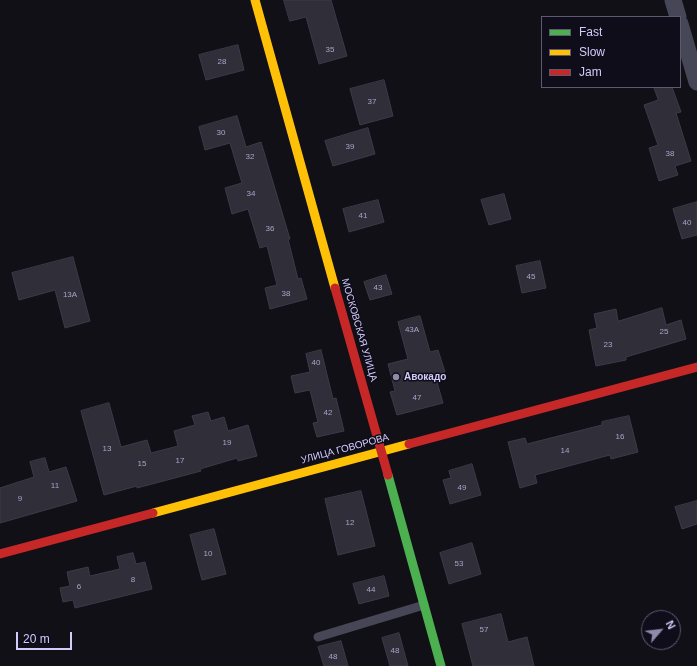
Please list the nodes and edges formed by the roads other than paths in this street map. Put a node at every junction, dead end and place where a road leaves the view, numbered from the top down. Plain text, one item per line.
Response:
1 (255, 0) edge
2 (673, 0) edge
3 (678, 16) edge
4 (681, 27) edge
5 (697, 82) edge
6 (697, 367) edge
7 (382, 451) junction
8 (0, 554) edge
9 (424, 605) junction
10 (318, 637) dead end
11 (441, 666) edge

1 - 7 street, МОСКОВСКАЯ УЛИЦА
2 - 3 street
4 - 5 street
6 - 7 street, УЛИЦА ГОВОРОВА
7 - 8 street, УЛИЦА ГОВОРОВА
7 - 9 street, МОСКОВСКАЯ УЛИЦА
9 - 10 lane
9 - 11 street, МОСКОВСКАЯ УЛИЦА

